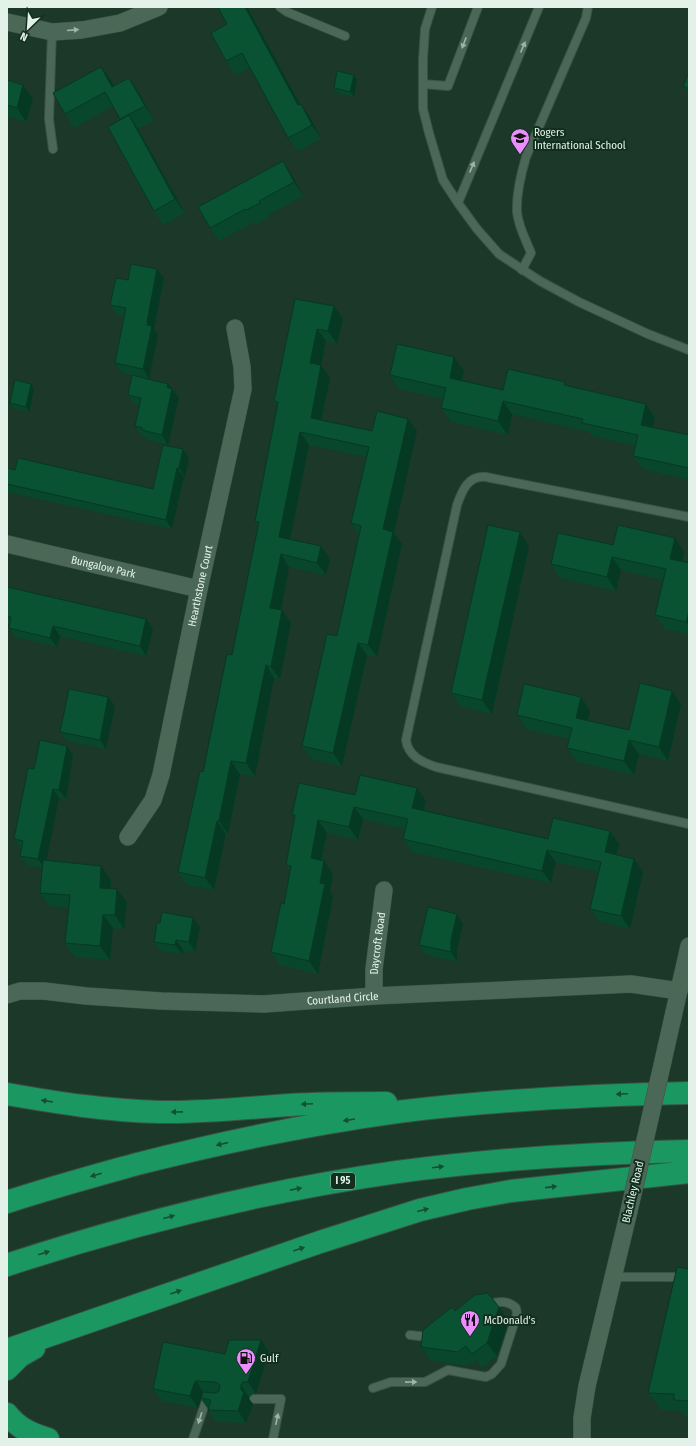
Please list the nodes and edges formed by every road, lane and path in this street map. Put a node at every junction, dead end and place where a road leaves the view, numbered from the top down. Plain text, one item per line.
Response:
1 (158, 7) edge
2 (280, 7) edge
3 (432, 7) edge
4 (478, 7) edge
5 (539, 7) edge
6 (588, 7) edge
7 (7, 22) edge
8 (52, 32) junction
9 (345, 36) dead end
10 (423, 84) junction
11 (53, 149) dead end
12 (458, 203) junction
13 (522, 270) junction
14 (235, 328) dead end
15 (689, 350) edge
16 (689, 517) edge
17 (7, 544) edge
18 (199, 589) junction
19 (689, 824) edge
20 (128, 837) dead end
21 (384, 890) dead end
22 (689, 946) edge
23 (679, 991) junction
24 (7, 995) edge
25 (374, 996) junction
26 (689, 1093) edge
27 (7, 1094) edge
28 (472, 1104) junction
29 (689, 1151) edge
30 (689, 1172) edge
31 (7, 1202) edge
32 (7, 1265) edge
33 (689, 1277) edge
34 (614, 1278) junction
35 (150, 1301) junction
36 (475, 1305) edge
37 (440, 1328) edge
38 (410, 1335) dead end
39 (7, 1350) edge
40 (7, 1369) edge
41 (373, 1388) dead end
42 (218, 1398) edge
43 (254, 1399) dead end
44 (7, 1414) edge
45 (48, 1439) edge
46 (193, 1439) edge
47 (273, 1439) edge
48 (582, 1439) edge

8 -> 1 street
2 - 9 lane
3 - 10 lane
4 -> 10 lane
12 -> 5 lane
6 - 13 lane
7 - 8 street
8 - 11 lane
10 - 12 lane
12 - 13 lane
13 - 15 lane
14 - 18 street, Hearthstone Court
16 - 19 lane
17 - 18 street, Bungalow Park
18 - 20 street, Hearthstone Court
21 - 25 street, Daycroft Road
22 - 23 street, Blachley Road
23 - 25 street, Courtland Circle
23 - 34 street, Blachley Road, bridge
24 - 25 street, Courtland Circle
26 -> 28 highway
28 -> 27 highway
28 -> 31 highway
32 -> 29 highway, I 95
35 -> 30 highway
33 - 34 lane
34 - 48 street, Blachley Road
35 - 39 highway
35 - 40 highway
41 -> 36 lane
37 - 38 lane
42 -> 46 lane
47 -> 43 lane
44 - 45 highway

